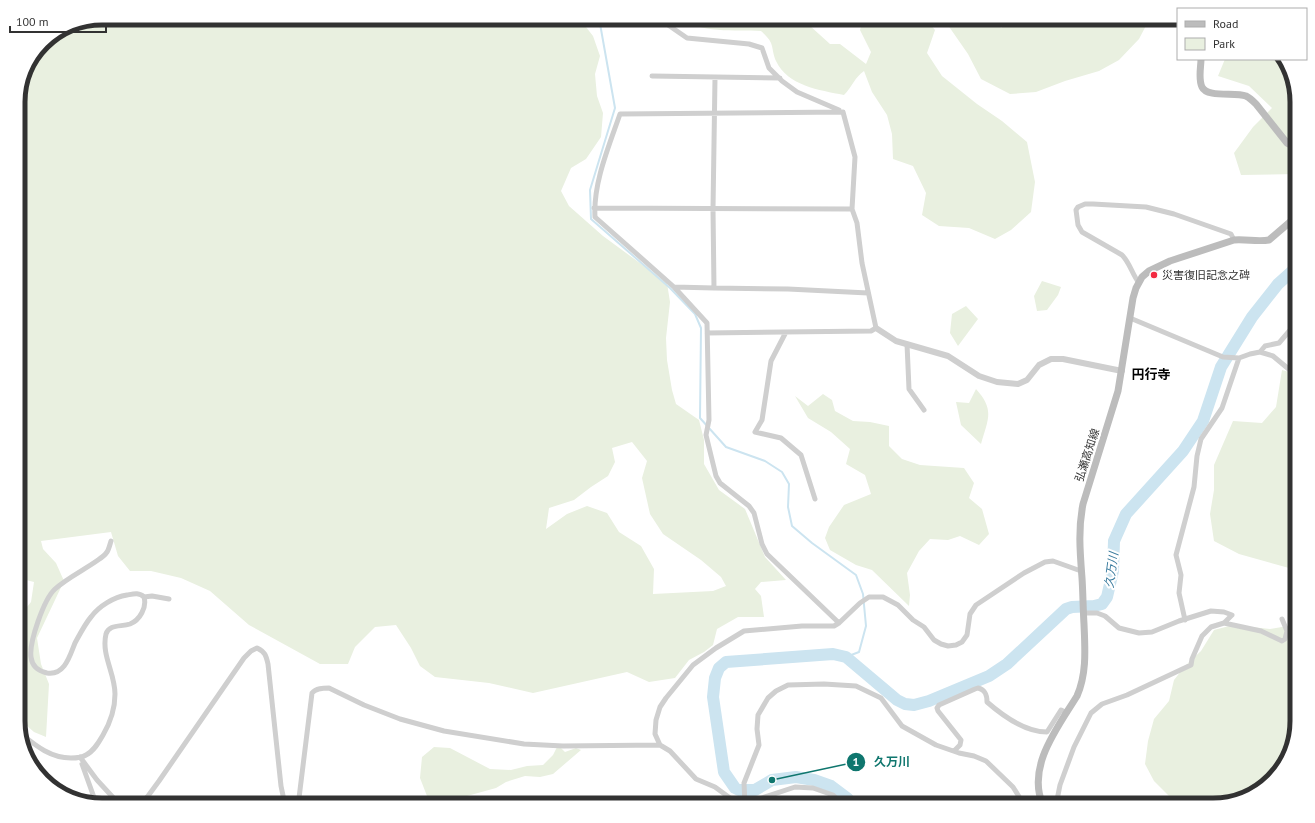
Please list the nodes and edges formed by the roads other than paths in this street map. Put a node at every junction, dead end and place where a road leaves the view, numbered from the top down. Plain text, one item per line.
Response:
1 (668, 25) edge
2 (1201, 60) edge
3 (652, 76) dead end
4 (715, 78) junction
5 (780, 78) junction
6 (715, 112) junction
7 (843, 112) junction
8 (1290, 144) edge
9 (594, 208) junction
10 (852, 208) junction
11 (713, 209) junction
12 (1290, 222) edge
13 (1234, 240) junction
14 (1139, 283) junction
15 (674, 287) junction
16 (714, 288) junction
17 (868, 293) junction
18 (1130, 318) junction
19 (876, 328) junction
20 (1290, 330) edge
21 (786, 332) junction
22 (707, 333) junction
23 (907, 344) junction
24 (1260, 352) junction
25 (1239, 358) junction
26 (1290, 370) edge
27 (1122, 371) junction
28 (924, 410) dead end
29 (815, 499) dead end
30 (111, 541) dead end
31 (1081, 571) junction
32 (144, 597) junction
33 (169, 599) dead end
34 (1083, 612) junction
35 (1282, 619) dead end
36 (1185, 620) junction
37 (839, 623) junction
38 (1224, 623) junction
39 (1067, 713) junction
40 (27, 738) edge
41 (660, 745) junction
42 (954, 751) junction
43 (80, 758) junction
44 (94, 797) edge
45 (114, 798) edge
46 (146, 798) edge
47 (284, 798) edge
48 (299, 798) edge
49 (730, 798) edge
50 (745, 798) edge
51 (762, 798) edge
52 (835, 798) edge
53 (1020, 798) edge
54 (1041, 798) edge
55 (1057, 798) edge

1 - 5 street
2 - 8 main road
3 - 4 street
4 - 5 street
4 - 6 street
5 - 7 street
6 - 7 street
6 - 9 street
6 - 11 street
7 - 10 street
9 - 11 street
9 - 15 street
10 - 11 street
10 - 17 street
11 - 16 street
12 - 13 main road, 弘瀬高知線
13 - 14 main road, 弘瀬高知線
13 - 14 street
14 - 18 main road, 弘瀬高知線
15 - 16 street
15 - 22 street
16 - 17 street
17 - 19 street
18 - 25 street
18 - 27 main road, 弘瀬高知線
19 - 21 street
19 - 23 street
20 - 24 street
21 - 22 street
21 - 29 street
22 - 37 street
23 - 27 street
23 - 28 street
24 - 25 street
24 - 26 street
25 - 36 street
27 - 31 main road, 弘瀬高知線
30 - 32 street
31 - 34 main road, 弘瀬高知線
31 - 37 street
32 - 33 street
32 - 43 street
34 - 36 street
34 - 39 main road, 弘瀬高知線
35 - 38 street
36 - 38 street
37 - 41 street
38 - 55 street
39 - 42 street
39 - 54 main road, 弘瀬高知線
40 - 43 street
41 - 48 street
41 - 49 street
42 - 50 street
42 - 53 street
43 - 44 street
43 - 45 street
46 - 47 street
51 - 52 street

